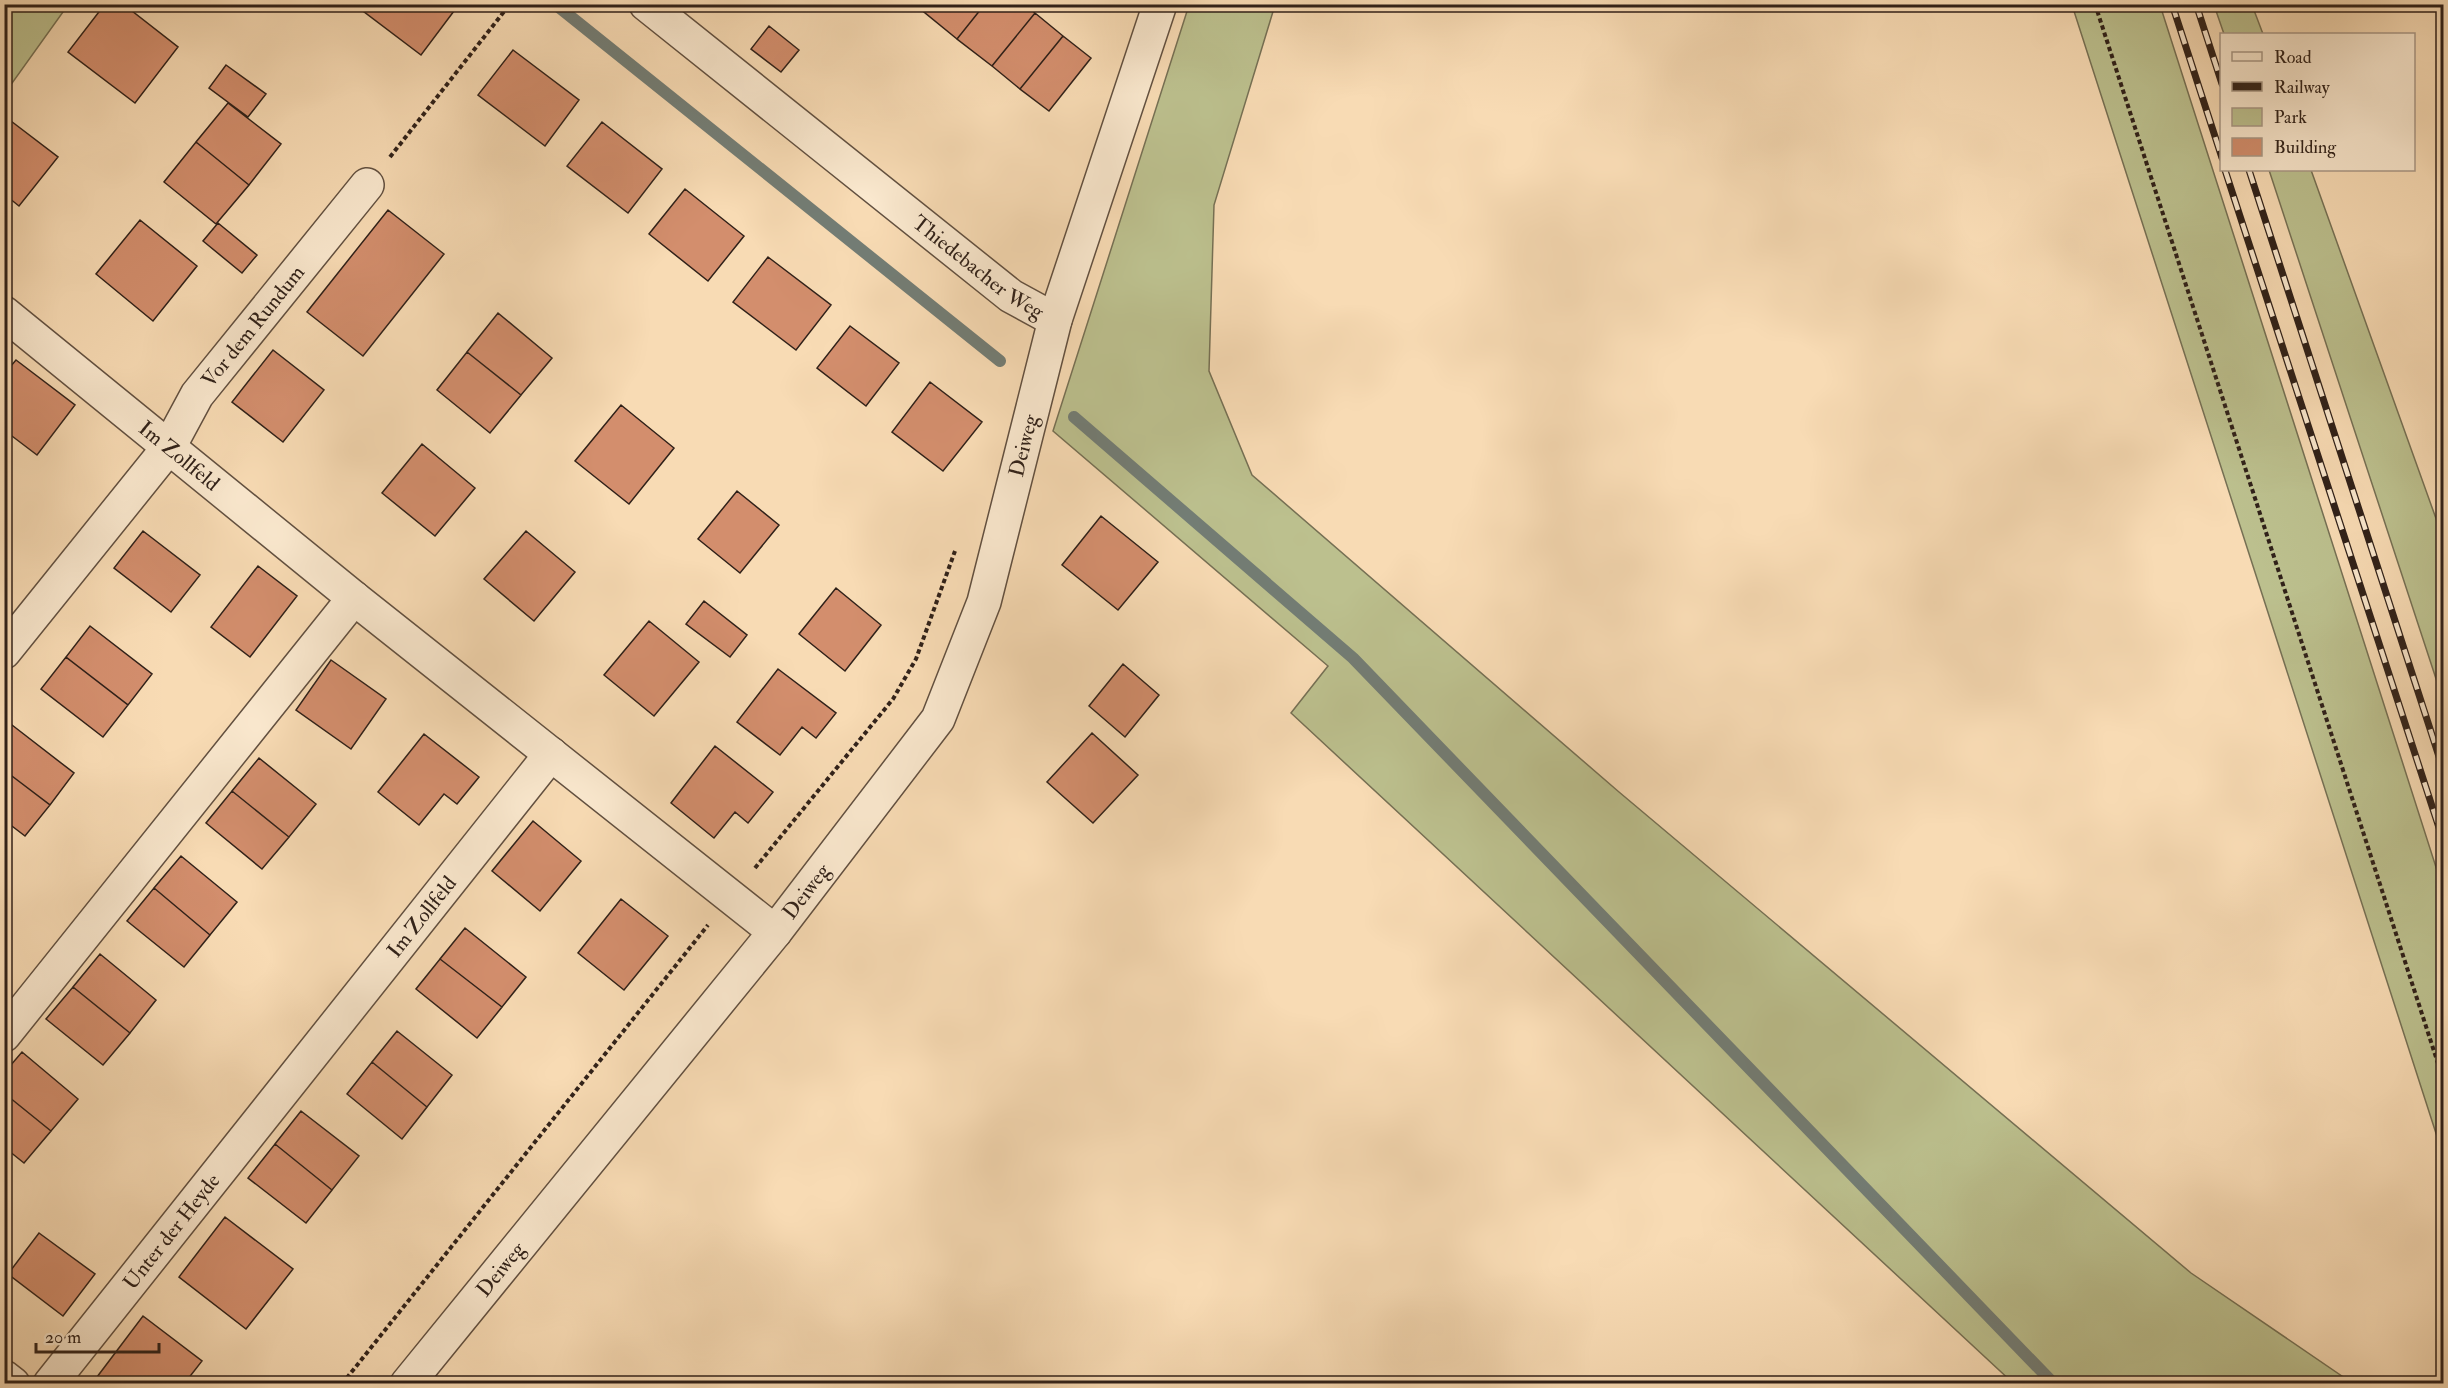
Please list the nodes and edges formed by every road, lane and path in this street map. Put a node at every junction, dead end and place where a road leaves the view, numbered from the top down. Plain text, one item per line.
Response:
1 (510, 4) edge
2 (646, 4) edge
3 (1160, 4) edge
4 (2095, 4) edge
5 (367, 185) joint
6 (4, 313) edge
7 (1055, 320) junction
8 (169, 447) junction
9 (354, 598) junction
10 (4, 652) edge
11 (551, 754) junction
12 (775, 932) junction
13 (4, 1035) edge
14 (293, 1079) joint
15 (2444, 1082) edge
16 (4, 1377) edge
17 (13, 1383) edge
18 (50, 1383) edge
19 (407, 1383) edge

1 - 5 path
2 - 7 street, Thiedebacher Weg
3 - 7 street, Thiedebacher Weg
4 - 15 path
5 - 8 street, Vor dem Rundum
6 - 8 street, Im Zollfeld
7 - 12 street, Deiweg
8 - 9 street, Im Zollfeld
8 - 10 street, Vor dem Rundum
9 - 11 street, Im Zollfeld
9 - 13 street
11 - 12 street, Im Zollfeld
11 - 14 street, Im Zollfeld
12 - 19 street, Deiweg
14 - 18 street, Unter der Heyde
16 - 17 street

